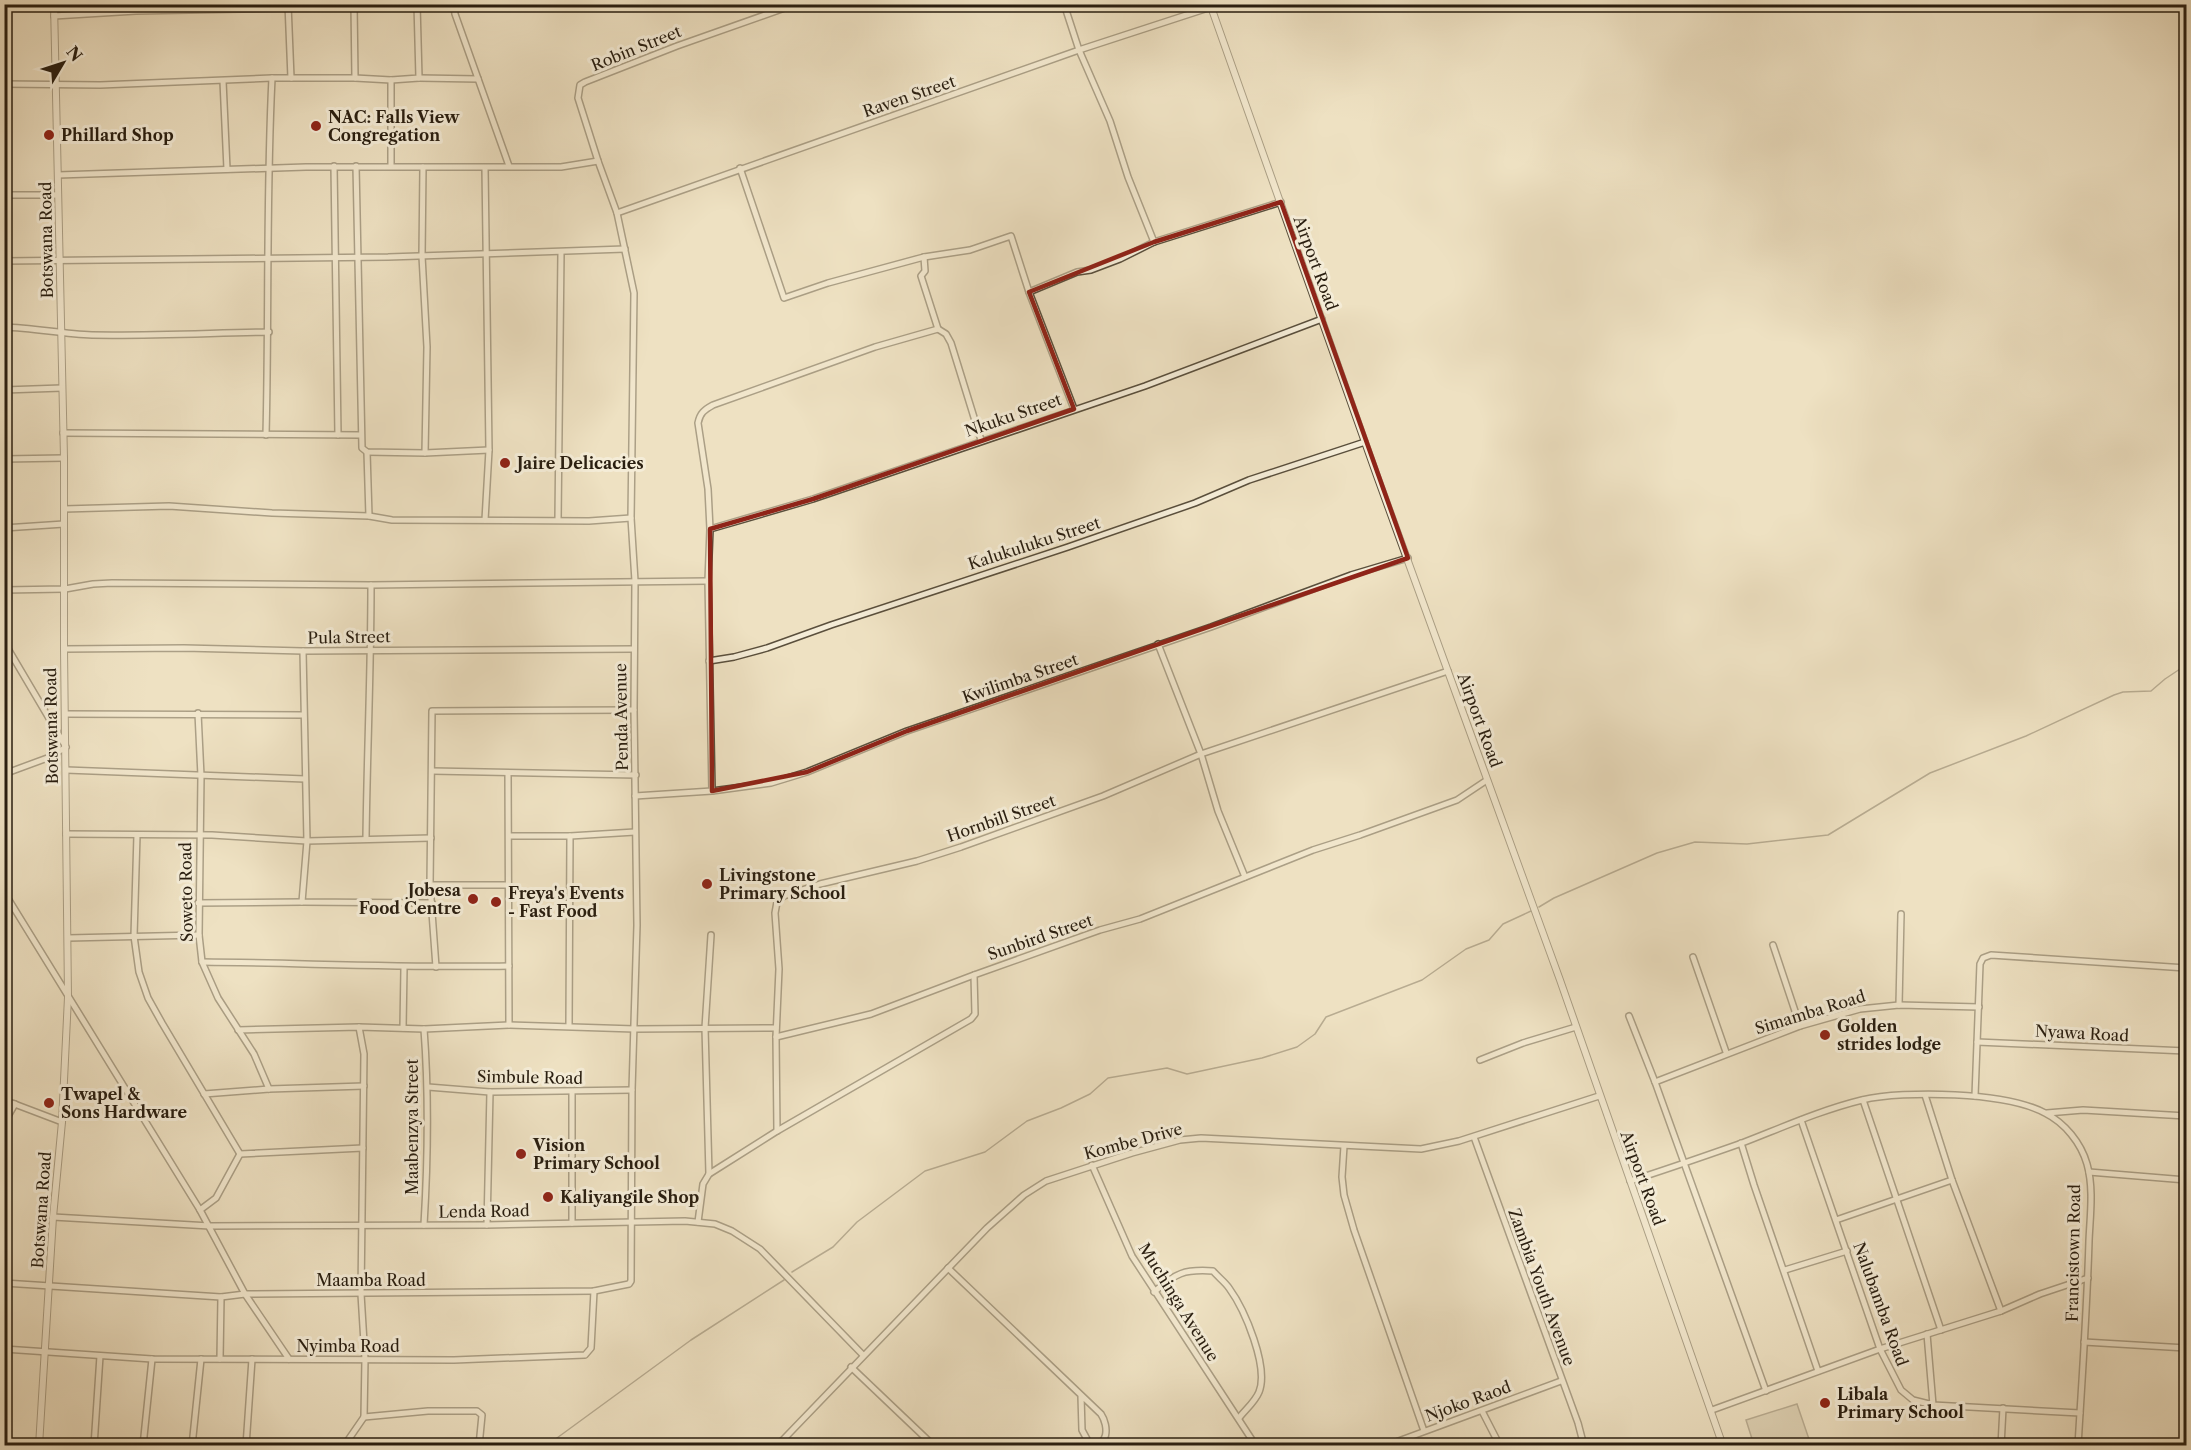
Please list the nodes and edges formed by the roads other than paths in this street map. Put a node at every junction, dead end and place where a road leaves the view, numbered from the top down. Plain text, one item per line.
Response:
1 (54, 4) edge
2 (354, 4) edge
3 (417, 4) edge
4 (454, 4) edge
5 (796, 4) edge
6 (1064, 4) edge
7 (288, 6) edge
8 (1210, 6) edge
9 (54, 16) junction
10 (1079, 50) junction
11 (272, 78) junction
12 (291, 78) junction
13 (355, 78) junction
14 (419, 78) junction
15 (478, 79) junction
16 (391, 80) junction
17 (223, 81) junction
18 (56, 83) junction
19 (4, 84) edge
20 (598, 161) junction
21 (334, 166) junction
22 (356, 166) junction
23 (391, 166) junction
24 (510, 166) junction
25 (423, 167) junction
26 (485, 168) junction
27 (740, 168) junction
28 (226, 169) junction
29 (269, 169) junction
30 (58, 175) junction
31 (4, 195) edge
32 (58, 195) junction
33 (1281, 202) junction
34 (617, 213) junction
35 (1154, 242) junction
36 (625, 249) junction
37 (561, 252) junction
38 (486, 255) junction
39 (423, 256) junction
40 (268, 257) junction
41 (337, 257) junction
42 (357, 257) junction
43 (924, 257) junction
44 (60, 260) junction
45 (4, 261) edge
46 (1029, 292) junction
47 (1322, 319) junction
48 (4, 327) edge
49 (938, 329) junction
50 (269, 332) junction
51 (62, 334) junction
52 (62, 388) junction
53 (4, 390) edge
54 (1074, 409) junction
55 (63, 433) junction
56 (266, 435) junction
57 (338, 435) junction
58 (360, 435) junction
59 (981, 440) junction
60 (1365, 442) junction
61 (489, 450) junction
62 (367, 452) junction
63 (425, 453) junction
64 (64, 458) junction
65 (4, 459) edge
66 (64, 508) junction
67 (369, 516) junction
68 (631, 518) junction
69 (485, 520) junction
70 (558, 520) junction
71 (64, 524) junction
72 (4, 528) edge
73 (710, 529) junction
74 (1408, 558) junction
75 (634, 580) junction
76 (708, 580) junction
77 (371, 585) junction
78 (65, 589) junction
79 (4, 590) edge
80 (4, 642) edge
81 (1158, 644) junction
82 (64, 649) junction
83 (371, 649) junction
84 (634, 649) junction
85 (303, 651) junction
86 (709, 661) junction
87 (1448, 671) junction
88 (634, 710) junction
89 (198, 713) junction
90 (64, 714) junction
91 (303, 715) junction
92 (66, 747) junction
93 (1201, 754) junction
94 (66, 770) junction
95 (432, 771) junction
96 (508, 773) junction
97 (4, 774) edge
98 (636, 775) junction
99 (201, 776) junction
100 (305, 779) junction
101 (1487, 780) junction
102 (712, 791) junction
103 (636, 796) junction
104 (635, 832) junction
105 (66, 834) junction
106 (137, 835) junction
107 (199, 836) junction
108 (509, 836) junction
109 (570, 836) junction
110 (431, 838) junction
111 (366, 839) junction
112 (307, 841) junction
113 (1245, 877) junction
114 (430, 885) junction
115 (508, 885) junction
116 (4, 892) edge
117 (302, 902) junction
118 (198, 903) junction
119 (432, 903) junction
120 (1901, 914) dead end
121 (199, 935) junction
122 (711, 935) dead end
123 (134, 936) junction
124 (68, 938) junction
125 (1773, 945) dead end
126 (1693, 957) dead end
127 (202, 962) junction
128 (509, 966) junction
129 (404, 968) junction
130 (436, 968) junction
131 (2187, 968) edge
132 (974, 975) junction
133 (68, 998) junction
134 (1899, 1005) junction
135 (1979, 1007) junction
136 (1629, 1016) dead end
137 (509, 1025) junction
138 (569, 1026) junction
139 (1800, 1026) junction
140 (359, 1027) junction
141 (1576, 1027) junction
142 (403, 1028) junction
143 (705, 1028) junction
144 (776, 1028) junction
145 (424, 1029) junction
146 (635, 1029) junction
147 (238, 1030) junction
148 (776, 1037) junction
149 (1977, 1042) junction
150 (2186, 1050) edge
151 (1726, 1053) junction
152 (1480, 1060) dead end
153 (1655, 1082) junction
154 (364, 1086) junction
155 (428, 1087) junction
156 (269, 1089) junction
157 (632, 1090) junction
158 (490, 1092) junction
159 (572, 1092) junction
160 (204, 1094) junction
161 (1925, 1095) junction
162 (1599, 1096) junction
163 (1975, 1096) junction
164 (4, 1100) edge
165 (1863, 1100) junction
166 (15, 1104) junction
167 (2046, 1113) junction
168 (2187, 1116) edge
169 (1801, 1120) junction
170 (62, 1122) junction
171 (4, 1123) edge
172 (777, 1131) junction
173 (1474, 1137) junction
174 (1741, 1143) junction
175 (1344, 1146) junction
176 (363, 1149) junction
177 (240, 1154) junction
178 (1683, 1163) junction
179 (1092, 1165) junction
180 (2089, 1172) junction
181 (709, 1174) junction
182 (1952, 1180) junction
183 (2187, 1180) edge
184 (1630, 1181) junction
185 (1896, 1199) junction
186 (200, 1210) junction
187 (53, 1217) junction
188 (1836, 1220) junction
189 (631, 1221) junction
190 (698, 1222) junction
191 (572, 1223) junction
192 (364, 1225) junction
193 (424, 1225) junction
194 (487, 1225) junction
195 (210, 1226) junction
196 (1847, 1251) junction
197 (948, 1268) junction
198 (1785, 1270) junction
199 (2088, 1278) junction
200 (4, 1283) edge
201 (50, 1287) junction
202 (594, 1291) junction
203 (1154, 1292) junction
204 (245, 1294) junction
205 (362, 1294) junction
206 (221, 1298) junction
207 (2001, 1311) junction
208 (1941, 1330) junction
209 (1927, 1334) junction
210 (2084, 1342) junction
211 (4, 1348) edge
212 (2187, 1348) edge
213 (1880, 1349) junction
214 (45, 1351) junction
215 (863, 1355) junction
216 (100, 1356) junction
217 (152, 1359) junction
218 (201, 1359) junction
219 (220, 1359) junction
220 (252, 1359) junction
221 (289, 1359) junction
222 (365, 1359) junction
223 (852, 1367) junction
224 (1818, 1371) junction
225 (1561, 1381) junction
226 (1766, 1391) junction
227 (1081, 1396) junction
228 (2187, 1402) edge
229 (1933, 1405) junction
230 (2003, 1408) junction
231 (1712, 1410) junction
232 (1482, 1411) junction
233 (2080, 1413) junction
234 (364, 1417) junction
235 (1239, 1418) junction
236 (1424, 1431) junction
237 (39, 1446) edge
238 (94, 1446) edge
239 (143, 1446) edge
240 (192, 1446) edge
241 (246, 1446) edge
242 (344, 1446) edge
243 (479, 1446) edge
244 (777, 1446) edge
245 (934, 1446) edge
246 (1256, 1446) edge
247 (1385, 1446) edge
248 (1500, 1446) edge
249 (1584, 1446) edge
250 (1723, 1446) edge
251 (2001, 1446) edge
252 (2078, 1446) edge
253 (2183, 1446) edge

1 - 9 street, Botswana Road
2 - 13 street
3 - 14 street
4 - 15 street
5 - 20 street, Robin Street
6 - 10 street
7 - 9 street
7 - 12 street
8 - 10 street, Raven Street
8 - 33 street, Airport Road
9 - 18 street, Botswana Road
10 - 27 street, Raven Street
10 - 35 street
11 - 12 street
11 - 17 street
11 - 29 street
12 - 13 street
13 - 16 street
14 - 15 street
14 - 16 street
15 - 24 street
16 - 23 street
17 - 18 street
17 - 28 street
18 - 19 street
18 - 30 street, Botswana Road
20 - 24 street
20 - 34 street, Robin Street
21 - 22 street
21 - 29 street
21 - 41 street
22 - 23 street
22 - 42 street
23 - 25 street
24 - 26 street
25 - 26 street
25 - 39 street
26 - 38 street
27 - 34 street, Raven Street
27 - 43 street
28 - 29 street
28 - 30 street
29 - 40 street
30 - 32 street, Botswana Road
31 - 32 street
32 - 44 street, Botswana Road
33 - 35 street
33 - 47 street, Airport Road
34 - 36 street, Penda Avenue
35 - 46 street
36 - 37 street
36 - 68 street, Penda Avenue
37 - 38 street
37 - 70 street
38 - 39 street
38 - 61 street
39 - 42 street
39 - 63 street
40 - 41 street
40 - 44 street
40 - 50 street
41 - 42 street
41 - 57 street
42 - 58 street
43 - 46 street
43 - 49 street
44 - 45 street
44 - 51 street, Botswana Road
46 - 54 street
47 - 54 street, Nkuku Street
47 - 60 street, Airport Road
48 - 51 street
49 - 59 street
49 - 73 street
50 - 51 street
50 - 56 street
51 - 52 street, Botswana Road
52 - 53 street
52 - 55 street, Botswana Road
54 - 59 street, Nkuku Street
55 - 56 street
55 - 64 street, Botswana Road
56 - 57 street
57 - 58 street
58 - 62 street
59 - 73 street, Nkuku Street
60 - 74 street, Airport Road
60 - 86 street, Kalukuluku Street
61 - 63 street
61 - 69 street
62 - 63 street
62 - 67 street
64 - 65 street
64 - 66 street, Botswana Road
66 - 67 street
66 - 71 street, Botswana Road
67 - 69 street
68 - 70 street
68 - 75 street, Penda Avenue
69 - 70 street
71 - 72 street
71 - 78 street, Botswana Road
73 - 76 street
74 - 81 street, Kwilimba Street
74 - 87 street, Airport Road
75 - 76 street
75 - 77 street
75 - 84 street, Penda Avenue
76 - 86 street
77 - 78 street
77 - 83 street
78 - 79 street
78 - 82 street, Botswana Road
80 - 92 street
81 - 93 street
81 - 102 street, Kwilimba Street
82 - 85 street, Pula Street
82 - 90 street, Botswana Road
83 - 84 street, Pula Street
83 - 85 street, Pula Street
83 - 111 street
84 - 88 street, Penda Avenue
85 - 91 street
86 - 102 street
87 - 93 street, Hornbill Street
87 - 101 street, Airport Road
88 - 95 street
88 - 98 street, Penda Avenue
89 - 90 street
89 - 91 street
89 - 99 street, Soweto Road
90 - 92 street, Botswana Road
91 - 100 street
92 - 94 street, Botswana Road
92 - 97 street
93 - 113 street
93 - 144 street, Hornbill Street
94 - 99 street
94 - 105 street, Botswana Road
95 - 96 street
95 - 110 street
96 - 98 street
96 - 108 street
98 - 103 street, Penda Avenue
99 - 100 street
99 - 107 street, Soweto Road
100 - 112 street
101 - 113 street, Sunbird Street
101 - 141 street, Airport Road
102 - 103 street, Kwilimba Street
103 - 104 street, Penda Avenue
104 - 109 street
104 - 146 street, Penda Avenue
105 - 106 street
105 - 124 street, Botswana Road
106 - 107 street
106 - 123 street
107 - 112 street
107 - 118 street, Soweto Road
108 - 109 street
108 - 115 street
109 - 138 street
110 - 111 street
110 - 114 street
111 - 112 street
112 - 117 street
113 - 132 street, Sunbird Street
114 - 115 street
114 - 119 street
115 - 128 street
116 - 133 street
117 - 118 street
117 - 119 street
118 - 121 street, Soweto Road
119 - 130 street
120 - 134 street
121 - 123 street
121 - 127 street, Soweto Road
122 - 143 street
123 - 124 street
123 - 160 street
124 - 133 street, Botswana Road
125 - 139 street
126 - 151 street
127 - 129 street
127 - 147 street, Soweto Road
128 - 130 street
128 - 137 street
129 - 130 street
129 - 142 street
131 - 135 street
132 - 148 street
132 - 172 street, Sunbird Street
133 - 170 street, Botswana Road
133 - 186 street
134 - 135 street, Simamba Road
134 - 139 street, Simamba Road
135 - 149 street
136 - 153 street
137 - 138 street
137 - 145 street
138 - 146 street
139 - 151 street, Simamba Road
140 - 142 street
140 - 147 street
140 - 154 street
141 - 152 street
141 - 162 street, Airport Road
142 - 145 street
143 - 144 street
143 - 146 street
143 - 181 street
144 - 148 street, Hornbill Street
145 - 155 street, Maabenzya Street
146 - 157 street, Penda Avenue
147 - 156 street, Soweto Road
148 - 172 street, Hornbill Street
149 - 150 street, Nyawa Road
149 - 163 street
151 - 153 street, Simamba Road
153 - 178 street
154 - 156 street
154 - 176 street
155 - 158 street, Simbule Road
155 - 193 street, Maabenzya Street
156 - 160 street
157 - 159 street, Simbule Road
157 - 189 street, Penda Avenue
158 - 159 street, Simbule Road
158 - 194 street
159 - 191 street
160 - 177 street
161 - 163 street, Francistown Road
161 - 165 street, Francistown Road
161 - 182 street
162 - 173 street, Kombe Drive
162 - 184 street, Airport Road
163 - 167 street, Francistown Road
164 - 166 street
165 - 169 street, Francistown Road
165 - 185 street
166 - 170 street
166 - 171 street
167 - 168 street
167 - 180 street, Francistown Road
169 - 174 street, Francistown Road
169 - 188 street, Nalubamba Road
170 - 187 street, Botswana Road
172 - 181 street, Sunbird Street
173 - 175 street, Kombe Drive
173 - 225 street, Zambia Youth Avenue
174 - 178 street, Francistown Road
174 - 198 street
175 - 179 street, Kombe Drive
175 - 236 street
176 - 177 street
176 - 192 street
177 - 186 street
178 - 184 street, Francistown Road
178 - 226 street
179 - 197 street, Kombe Drive
179 - 203 street, Muchinga Avenue
180 - 183 street
180 - 199 street, Francistown Road
181 - 190 street
182 - 185 street
182 - 207 street
184 - 231 street, Airport Road
185 - 188 street
185 - 208 street
186 - 195 street
187 - 195 street, Lenda Road
187 - 201 street, Botswana Road
188 - 196 street, Nalubamba Road
189 - 190 street, Lenda Road
189 - 191 street, Lenda Road
189 - 202 street, Maamba Road
190 - 215 street, Lenda Road
191 - 194 street, Lenda Road
192 - 193 street, Lenda Road
192 - 195 street, Lenda Road
192 - 205 street
193 - 194 street, Lenda Road
195 - 204 street
196 - 198 street
196 - 213 street, Nalubamba Road
197 - 215 street, Kombe Drive
197 - 227 street
198 - 224 street
199 - 207 street
199 - 210 street, Francistown Road
200 - 201 street, Maamba Road
201 - 206 street, Maamba Road
201 - 214 street, Botswana Road
202 - 205 street, Maamba Road
202 - 222 street, Nyimba Road
203 - 235 street, Muchinga Avenue
203 - 235 street
204 - 205 street, Maamba Road
204 - 206 street, Maamba Road
204 - 221 street
205 - 222 street
206 - 219 street
207 - 208 street
208 - 209 street
209 - 213 street
209 - 229 street
210 - 212 street
210 - 233 street, Francistown Road
211 - 214 street, Nyimba Road
213 - 224 street
213 - 229 street, Nalubamba Road
214 - 216 street, Nyimba Road
214 - 237 street, Botswana Road
215 - 223 street, Kombe Drive
216 - 217 street, Nyimba Road
216 - 238 street
217 - 218 street, Nyimba Road
217 - 239 street
218 - 219 street, Nyimba Road
218 - 240 street
219 - 220 street, Nyimba Road
220 - 221 street, Nyimba Road
220 - 241 street
221 - 222 street, Nyimba Road
222 - 234 street
223 - 244 street, Kombe Drive
223 - 245 street
224 - 226 street
225 - 232 street, Njoko Raod
225 - 249 street, Zambia Youth Avenue
226 - 231 street
227 - 227 street
228 - 253 street
229 - 230 street, Nalubamba Road
230 - 233 street, Nalubamba Road
230 - 251 street
231 - 250 street, Airport Road
232 - 236 street, Njoko Raod
232 - 248 street
233 - 252 street, Francistown Road
234 - 242 street
234 - 243 street
235 - 246 street, Muchinga Avenue
236 - 247 street, Njoko Raod

